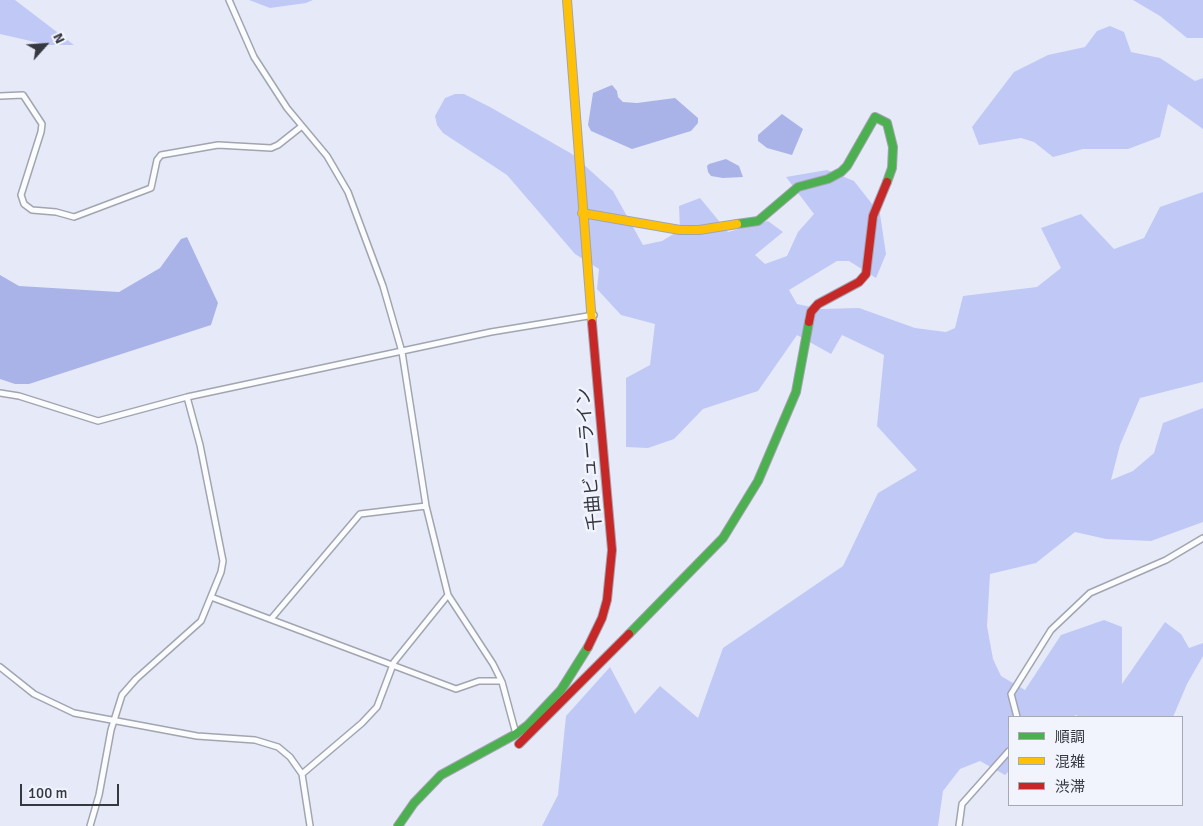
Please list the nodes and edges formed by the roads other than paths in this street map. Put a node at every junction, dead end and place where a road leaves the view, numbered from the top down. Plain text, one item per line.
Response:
1 (567, 0) edge
2 (229, 1) edge
3 (0, 96) edge
4 (302, 126) junction
5 (582, 213) junction
6 (594, 315) junction
7 (402, 352) junction
8 (0, 393) edge
9 (187, 397) junction
10 (426, 506) junction
11 (1203, 538) edge
12 (448, 595) junction
13 (211, 597) junction
14 (271, 620) junction
15 (392, 666) junction
16 (0, 667) edge
17 (502, 682) junction
18 (1017, 716) edge
19 (114, 722) junction
20 (516, 734) junction
21 (519, 744) dead end
22 (1008, 753) edge
23 (302, 774) junction
24 (90, 826) edge
25 (310, 826) edge
26 (398, 826) edge
27 (959, 826) edge

1 - 5 street, 千曲ビューライン
2 - 4 street
3 - 4 street
4 - 7 street
5 - 6 street, 千曲ビューライン
5 - 21 street
6 - 7 street
6 - 20 street, 千曲ビューライン
7 - 9 street
7 - 10 street
8 - 9 street
9 - 13 street
10 - 12 street
10 - 14 street
11 - 18 street
12 - 15 street
12 - 17 street
13 - 14 street
13 - 19 street
14 - 15 street
15 - 17 street
15 - 23 street
16 - 19 street
17 - 20 street
19 - 23 street
19 - 24 street
20 - 26 street, 千曲ビューライン
22 - 27 street
23 - 25 street

